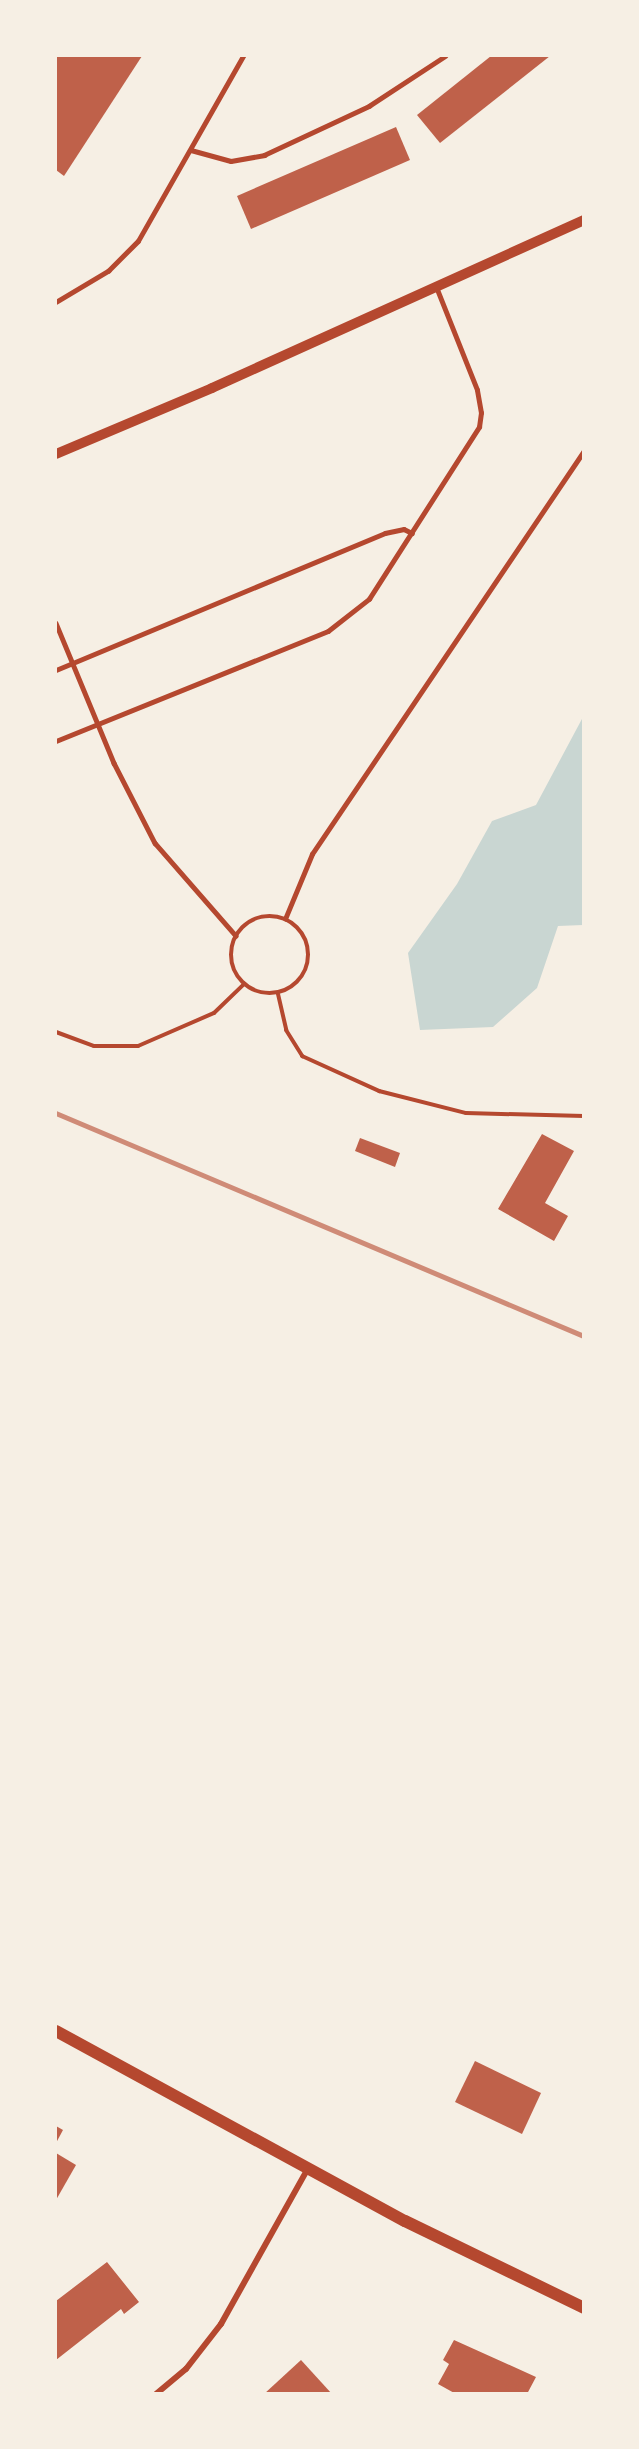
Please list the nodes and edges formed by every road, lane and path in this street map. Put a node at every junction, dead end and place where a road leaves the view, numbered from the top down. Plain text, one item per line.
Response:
1 (243, 56) edge
2 (446, 56) edge
3 (191, 150) junction
4 (584, 220) edge
5 (436, 287) junction
6 (56, 302) edge
7 (584, 450) edge
8 (56, 454) edge
9 (412, 533) junction
10 (56, 623) edge
11 (73, 664) junction
12 (56, 670) edge
13 (98, 724) junction
14 (56, 741) edge
15 (285, 919) junction
16 (236, 936) junction
17 (244, 984) junction
18 (278, 994) junction
19 (56, 1032) edge
20 (584, 1116) edge
21 (56, 2031) edge
22 (307, 2170) junction
23 (584, 2308) edge
24 (156, 2394) edge

1 - 3 lane
2 - 3 lane
3 - 6 lane
4 - 5 street
5 - 8 street
5 - 9 lane
7 - 15 lane
9 - 11 lane
9 - 13 lane
10 - 11 lane
11 - 12 lane
11 - 13 lane
13 - 14 lane
13 - 16 lane
15 - 16 lane
15 - 18 lane
16 - 17 lane
17 - 18 lane
17 - 19 path
18 - 20 path
21 - 22 main road
22 - 23 main road
22 - 24 street

